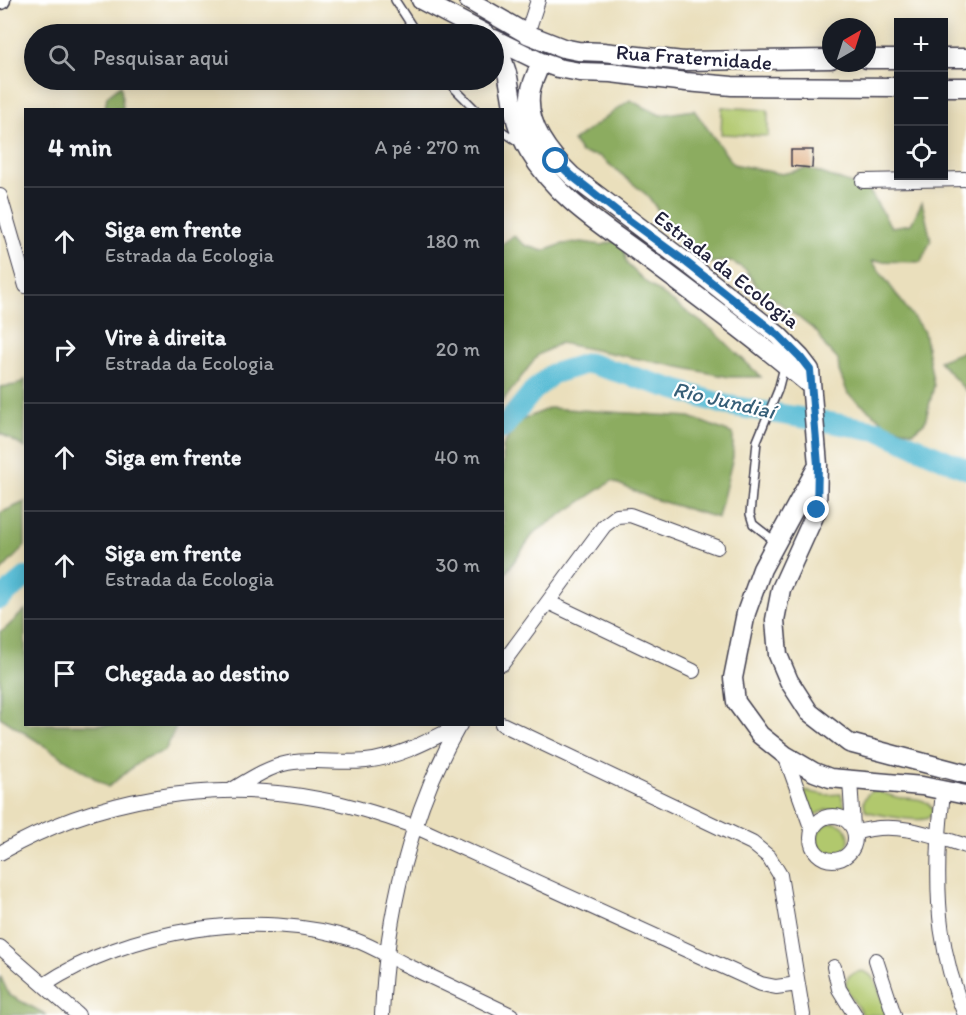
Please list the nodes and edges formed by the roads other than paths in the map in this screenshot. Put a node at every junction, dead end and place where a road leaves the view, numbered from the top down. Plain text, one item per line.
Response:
1 (395, 0) edge
2 (421, 0) edge
3 (468, 0) edge
4 (538, 0) edge
5 (411, 24) edge
6 (467, 24) edge
7 (527, 34) junction
8 (504, 37) edge
9 (504, 44) edge
10 (894, 58) edge
11 (948, 58) edge
12 (966, 58) edge
13 (822, 59) edge
14 (876, 59) edge
15 (541, 62) junction
16 (504, 65) edge
17 (894, 87) edge
18 (948, 87) edge
19 (966, 87) edge
20 (456, 90) edge
21 (474, 108) edge
22 (504, 132) edge
23 (527, 148) junction
24 (966, 179) edge
25 (863, 181) dead end
26 (0, 196) edge
27 (24, 279) edge
28 (787, 356) junction
29 (818, 465) junction
30 (776, 542) junction
31 (717, 547) dead end
32 (548, 602) junction
33 (504, 661) edge
34 (693, 671) dead end
35 (504, 725) edge
36 (456, 726) edge
37 (459, 726) edge
38 (784, 755) junction
39 (966, 774) edge
40 (850, 780) junction
41 (943, 790) junction
42 (230, 791) junction
43 (966, 795) edge
44 (416, 827) junction
45 (812, 830) junction
46 (854, 830) junction
47 (939, 838) junction
48 (966, 846) edge
49 (0, 853) edge
50 (0, 947) edge
51 (387, 956) junction
52 (876, 960) dead end
53 (834, 967) dead end
54 (798, 984) junction
55 (44, 985) junction
56 (78, 1015) edge
57 (382, 1015) edge
58 (512, 1015) edge
59 (803, 1015) edge
60 (855, 1015) edge
61 (894, 1015) edge
62 (965, 1015) edge

1 - 5 lane
2 - 6 street
3 - 7 street
4 - 7 street
7 - 8 street
7 - 13 street
7 - 15 street
9 - 15 street, Rua Fraternidade
10 - 14 street
11 - 12 street
15 - 17 street, Rua Fraternidade
15 - 28 street, Estrada da Ecologia
16 - 23 street, Estrada da Ecologia
18 - 19 street
20 - 21 lane
22 - 23 lane
23 - 28 street, Estrada da Ecologia
24 - 25 street
26 - 27 street
28 - 29 street, Estrada da Ecologia
28 - 30 lane
29 - 30 street
29 - 39 street
30 - 38 street
31 - 32 street
32 - 33 street
32 - 34 street
35 - 54 street
36 - 42 street
37 - 44 street
38 - 40 street
38 - 45 street
40 - 41 street
40 - 46 street
41 - 43 street
41 - 47 street
42 - 44 street
42 - 49 street
44 - 51 street
44 - 54 street
45 - 46 street
45 - 46 street
46 - 47 street
47 - 48 street
47 - 62 street
50 - 55 street
51 - 55 street
51 - 57 street
51 - 58 street
52 - 61 street
53 - 60 street
54 - 59 street
55 - 56 street

